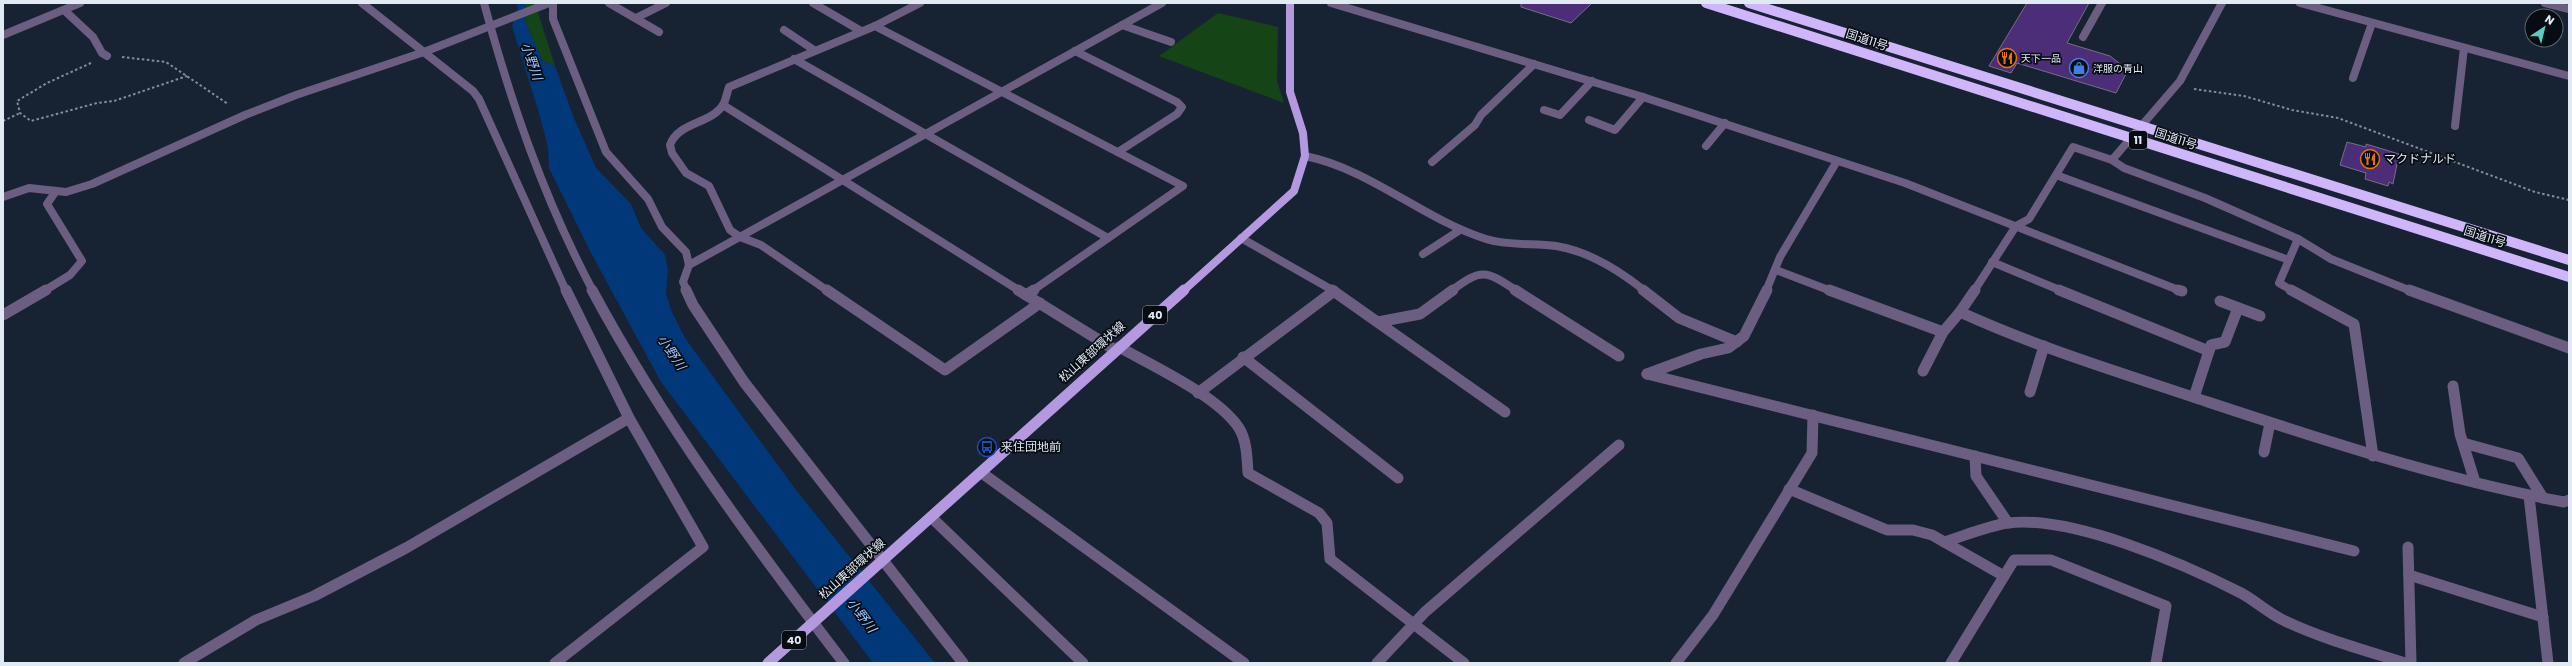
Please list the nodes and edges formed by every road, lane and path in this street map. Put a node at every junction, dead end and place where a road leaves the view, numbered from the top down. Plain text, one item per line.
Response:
1 (80, 3) edge
2 (362, 3) edge
3 (484, 3) edge
4 (550, 3) edge
5 (610, 3) edge
6 (666, 3) edge
7 (813, 3) edge
8 (920, 3) edge
9 (1162, 3) edge
10 (1290, 3) edge
11 (1331, 3) edge
12 (1706, 3) edge
13 (1749, 3) edge
14 (2102, 3) edge
15 (2222, 3) edge
16 (2300, 3) edge
17 (2545, 3) edge
18 (2569, 9) edge
19 (64, 10) junction
20 (636, 18) junction
21 (2372, 23) junction
22 (495, 24) junction
23 (1122, 25) junction
24 (875, 26) junction
25 (784, 30) dead end
26 (861, 31) junction
27 (659, 32) dead end
28 (3, 35) edge
29 (2083, 37) dead end
30 (1171, 42) dead end
31 (2464, 48) junction
32 (814, 50) junction
33 (1075, 51) junction
34 (424, 52) junction
35 (107, 56) junction
36 (794, 59) junction
37 (1534, 64) junction
38 (187, 76) junction
39 (2569, 76) edge
40 (2354, 78) dead end
41 (1592, 81) junction
42 (2177, 84) junction
43 (1004, 91) junction
44 (1643, 97) junction
45 (723, 105) junction
46 (1544, 110) dead end
47 (20, 113) junction
48 (245, 115) junction
49 (1589, 120) dead end
50 (3, 121) edge
51 (1725, 122) junction
52 (2142, 126) junction
53 (2455, 126) dead end
54 (926, 134) junction
55 (2130, 138) junction
56 (1706, 146) dead end
57 (1118, 152) junction
58 (1304, 156) junction
59 (2112, 160) junction
60 (1837, 161) junction
61 (1432, 162) dead end
62 (2056, 175) junction
63 (843, 180) junction
64 (56, 191) junction
65 (3, 198) edge
66 (2569, 200) edge
67 (2016, 226) junction
68 (1460, 230) junction
69 (740, 237) junction
70 (1108, 238) junction
71 (1241, 238) junction
72 (2298, 239) junction
73 (1423, 254) dead end
74 (2289, 260) junction
75 (2569, 260) edge
76 (1992, 262) junction
77 (689, 265) junction
78 (1776, 270) junction
79 (2569, 277) edge
80 (1334, 291) junction
81 (2182, 291) dead end
82 (1026, 295) junction
83 (2220, 301) dead end
84 (1040, 303) junction
85 (2238, 308) junction
86 (1960, 312) junction
87 (3, 315) edge
88 (2260, 316) dead end
89 (1378, 322) junction
90 (1943, 332) junction
91 (1737, 342) junction
92 (2044, 346) junction
93 (2569, 348) edge
94 (1117, 349) junction
95 (2209, 351) junction
96 (1619, 356) dead end
97 (1243, 357) junction
98 (1923, 371) dead end
99 (2453, 386) dead end
100 (2030, 392) dead end
101 (1198, 393) junction
102 (2194, 397) junction
103 (1505, 412) dead end
104 (1813, 416) junction
105 (629, 418) junction
106 (2270, 423) junction
107 (2462, 443) junction
108 (1619, 445) dead end
109 (2264, 452) dead end
110 (1975, 456) junction
111 (2374, 456) junction
112 (982, 473) junction
113 (1398, 478) dead end
114 (2475, 482) junction
115 (1789, 490) junction
116 (2529, 496) junction
117 (2543, 498) junction
118 (2569, 500) edge
119 (932, 517) junction
120 (2008, 522) junction
121 (1944, 542) junction
122 (2408, 547) dead end
123 (2354, 551) dead end
124 (878, 564) junction
125 (2408, 575) junction
126 (2004, 576) junction
127 (2543, 617) junction
128 (816, 620) junction
129 (1413, 624) junction
130 (184, 663) edge
131 (555, 663) edge
132 (768, 663) edge
133 (844, 663) edge
134 (963, 663) edge
135 (1083, 663) edge
136 (1244, 663) edge
137 (1377, 663) edge
138 (1464, 663) edge
139 (1676, 663) edge
140 (1952, 663) edge
141 (2156, 663) edge
142 (2405, 663) edge
143 (2411, 663) edge
144 (2548, 663) edge

1 - 19 street
2 - 34 street
3 - 22 street
4 - 22 street
4 - 77 street
5 - 20 street
6 - 20 street
7 - 26 street
8 - 24 street
9 - 23 street
10 - 58 main road, 松山東部環状線 / 40
11 - 37 street
12 - 55 highway, 国道11号 / 11
13 - 52 highway, 国道11号 / 11
14 - 29 street
15 - 42 street
16 - 21 street
17 - 18 street
19 - 28 street
19 - 35 street
20 - 27 street
21 - 31 street
21 - 40 street
22 - 34 street
22 - 128 street
23 - 30 street
23 - 33 street
24 - 26 street
24 - 43 street
25 - 32 street
26 - 32 street
31 - 39 street
31 - 53 street
32 - 36 street
33 - 43 street
33 - 57 street
34 - 48 street
34 - 105 street
35 - 38 path
35 - 47 path
36 - 45 street
36 - 54 street
37 - 41 street
37 - 61 street
38 - 47 path
38 - 48 path
41 - 44 street
41 - 46 street
42 - 52 street
42 - 66 path
43 - 54 street
43 - 57 street
44 - 49 street
44 - 51 street
45 - 63 street
45 - 69 street
47 - 50 path
48 - 64 street
51 - 56 street
51 - 60 street
52 - 55 street
52 - 75 highway, 国道11号 / 11
54 - 63 street
54 - 70 street
55 - 59 street
55 - 79 highway, 国道11号 / 11
57 - 70 street
58 - 68 street
58 - 71 main road, 松山東部環状線 / 40
59 - 62 street
59 - 72 street
60 - 67 street
60 - 78 street
62 - 67 street
62 - 74 street
63 - 69 street
63 - 82 street
64 - 65 street
64 - 87 street
67 - 76 street
67 - 81 street
68 - 73 street
68 - 91 street
69 - 77 street
69 - 84 street
70 - 82 street
71 - 80 street
71 - 94 main road, 松山東部環状線 / 40
72 - 74 street
72 - 93 street
74 - 111 street
76 - 86 street
76 - 95 street
77 - 124 street
78 - 90 street
78 - 91 street
80 - 89 street
80 - 97 street
82 - 84 street
83 - 85 street
84 - 94 street
85 - 88 street
85 - 95 street
86 - 90 street
86 - 92 street
89 - 96 street
89 - 103 street
90 - 98 street
91 - 104 street
92 - 100 street
92 - 102 street
94 - 101 street
94 - 112 main road, 松山東部環状線 / 40
95 - 102 street
97 - 101 street
97 - 113 street
99 - 107 street
101 - 129 street
102 - 106 street
104 - 110 street
104 - 115 street
105 - 130 street
105 - 131 street
106 - 109 street
106 - 111 street
107 - 114 street
107 - 117 street
108 - 129 street
110 - 120 street
110 - 123 street
111 - 114 street
112 - 119 main road, 松山東部環状線 / 40
112 - 136 street
114 - 116 street
115 - 121 street
115 - 139 street
116 - 117 street
116 - 127 street
117 - 118 street
119 - 124 main road, 松山東部環状線 / 40
119 - 135 street
120 - 121 street
120 - 142 street
121 - 126 street
122 - 125 street
124 - 128 main road, 松山東部環状線 / 40
124 - 134 street
125 - 127 street
125 - 143 street
126 - 140 street
126 - 141 street
127 - 144 street
128 - 132 main road, 松山東部環状線 / 40
128 - 133 street
129 - 137 street
129 - 138 street

